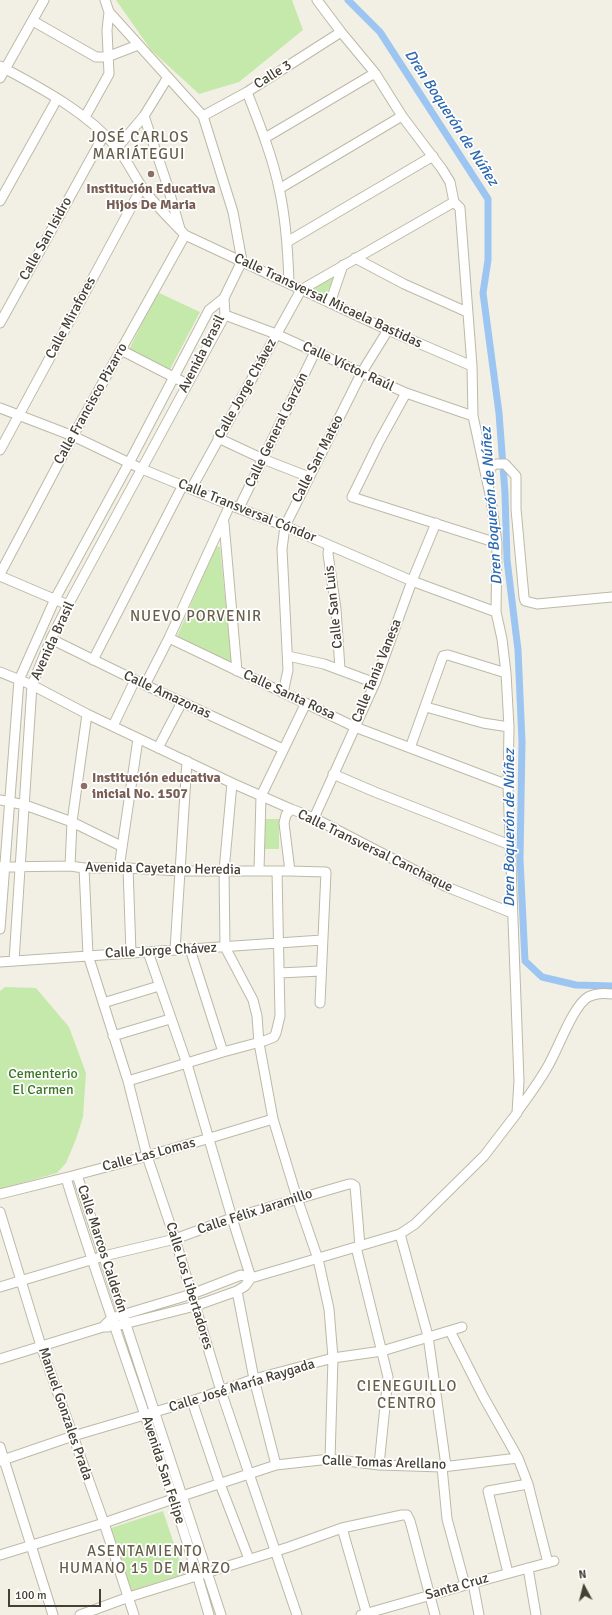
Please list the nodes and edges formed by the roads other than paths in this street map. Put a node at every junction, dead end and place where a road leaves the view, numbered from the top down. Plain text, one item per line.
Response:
1 (44, 0) edge
2 (105, 0) edge
3 (317, 0) edge
4 (109, 12) junction
5 (33, 21) junction
6 (341, 32) junction
7 (138, 45) junction
8 (107, 57) junction
9 (3, 68) edge
10 (375, 73) junction
11 (168, 77) junction
12 (0, 78) edge
13 (247, 92) junction
14 (57, 99) junction
15 (144, 116) junction
16 (203, 116) junction
17 (402, 116) junction
18 (85, 117) junction
19 (104, 135) junction
20 (265, 138) junction
21 (117, 148) junction
22 (433, 156) junction
23 (142, 187) junction
24 (279, 189) junction
25 (0, 201) edge
26 (454, 202) junction
27 (182, 232) junction
28 (287, 242) junction
29 (354, 258) junction
30 (242, 261) junction
31 (343, 265) junction
32 (289, 283) junction
33 (302, 290) junction
34 (224, 298) junction
35 (330, 302) junction
36 (467, 312) junction
37 (225, 315) junction
38 (0, 323) edge
39 (388, 330) junction
40 (276, 334) junction
41 (120, 350) junction
42 (315, 352) junction
43 (472, 366) junction
44 (362, 372) junction
45 (174, 377) junction
46 (187, 384) junction
47 (406, 393) junction
48 (0, 408) edge
49 (19, 415) junction
50 (473, 416) junction
51 (73, 436) junction
52 (218, 438) junction
53 (0, 450) edge
54 (263, 459) junction
55 (129, 463) junction
56 (142, 469) junction
57 (309, 477) junction
58 (488, 482) junction
59 (187, 487) junction
60 (230, 505) junction
61 (239, 508) junction
62 (224, 522) junction
63 (436, 524) junction
64 (285, 526) junction
65 (498, 543) junction
66 (330, 545) junction
67 (0, 575) edge
68 (412, 581) junction
69 (612, 597) edge
70 (55, 599) junction
71 (68, 605) junction
72 (496, 612) junction
73 (169, 638) junction
74 (51, 639) junction
75 (288, 656) junction
76 (93, 660) junction
77 (340, 669) junction
78 (237, 671) junction
79 (0, 672) edge
80 (506, 673) junction
81 (20, 680) junction
82 (136, 680) junction
83 (375, 683) junction
84 (32, 685) junction
85 (145, 685) junction
86 (283, 693) junction
87 (182, 702) junction
88 (306, 703) junction
89 (426, 708) junction
90 (87, 714) junction
91 (113, 726) junction
92 (355, 726) junction
93 (509, 727) junction
94 (138, 739) junction
95 (158, 748) junction
96 (410, 748) junction
97 (283, 749) junction
98 (187, 761) junction
99 (333, 774) junction
100 (232, 783) junction
101 (508, 785) junction
102 (261, 796) junction
103 (0, 800) edge
104 (10, 802) junction
105 (26, 805) junction
106 (291, 809) junction
107 (314, 818) junction
108 (72, 822) junction
109 (510, 845) junction
110 (122, 846) junction
111 (70, 866) junction
112 (2, 867) edge
113 (22, 867) junction
114 (84, 868) junction
115 (119, 868) junction
116 (128, 868) junction
117 (180, 871) junction
118 (224, 871) junction
119 (259, 871) junction
120 (277, 871) junction
121 (290, 871) junction
122 (512, 913) junction
123 (0, 929) edge
124 (322, 940) junction
125 (278, 942) junction
126 (225, 947) junction
127 (190, 949) junction
128 (174, 950) junction
129 (148, 952) junction
130 (131, 953) junction
131 (88, 955) junction
132 (14, 961) junction
133 (0, 962) edge
134 (322, 971) junction
135 (279, 973) junction
136 (159, 986) junction
137 (612, 994) edge
138 (103, 1003) junction
139 (320, 1003) dead end
140 (170, 1019) junction
141 (113, 1036) junction
142 (259, 1043) junction
143 (222, 1052) junction
144 (187, 1064) junction
145 (128, 1081) junction
146 (516, 1113) junction
147 (273, 1119) junction
148 (210, 1138) junction
149 (147, 1156) junction
150 (77, 1175) junction
151 (66, 1178) junction
152 (0, 1194) edge
153 (297, 1198) junction
154 (0, 1212) edge
155 (232, 1218) junction
156 (400, 1234) junction
157 (175, 1239) junction
158 (358, 1246) junction
159 (104, 1256) junction
160 (318, 1259) junction
161 (91, 1260) junction
162 (251, 1278) junction
163 (21, 1281) junction
164 (0, 1287) edge
165 (237, 1291) junction
166 (192, 1294) junction
167 (195, 1306) junction
168 (125, 1319) junction
169 (114, 1323) junction
170 (462, 1326) dead end
171 (450, 1331) junction
172 (428, 1336) junction
173 (41, 1346) junction
174 (382, 1351) junction
175 (332, 1358) junction
176 (0, 1359) edge
177 (254, 1379) junction
178 (221, 1391) junction
179 (192, 1401) junction
180 (155, 1412) junction
181 (145, 1415) junction
182 (73, 1436) junction
183 (0, 1446) edge
184 (518, 1458) junction
185 (330, 1459) junction
186 (2, 1461) edge
187 (276, 1465) junction
188 (379, 1465) junction
189 (444, 1466) junction
190 (249, 1474) junction
191 (220, 1484) junction
192 (528, 1484) junction
193 (183, 1496) junction
194 (173, 1499) junction
195 (104, 1523) junction
196 (342, 1528) junction
197 (30, 1546) junction
198 (276, 1551) junction
199 (0, 1555) edge
200 (249, 1559) junction
201 (528, 1568) junction
202 (208, 1573) junction
203 (508, 1573) junction
204 (198, 1576) junction
205 (469, 1584) junction
206 (429, 1595) junction
207 (129, 1597) junction
208 (364, 1614) edge
209 (53, 1615) edge
210 (80, 1615) edge
211 (134, 1615) edge
212 (209, 1615) edge
213 (221, 1615) edge
214 (297, 1615) edge
215 (435, 1615) edge
216 (480, 1615) edge
217 (536, 1615) edge

1 - 5 street
2 - 4 street
3 - 6 street
4 - 7 street
4 - 8 street
5 - 8 street
5 - 9 street
6 - 10 street
6 - 13 street, Calle 3
7 - 8 street
7 - 11 street
8 - 18 street
9 - 12 street
9 - 14 street, Calle Transversal Micaela Bastidas
10 - 17 street
10 - 20 street
11 - 15 street
11 - 16 street
13 - 16 street, Calle 3
13 - 20 street
14 - 18 street, Calle Transversal Micaela Bastidas
14 - 25 street
15 - 21 street
15 - 27 street
16 - 30 street
17 - 22 street
17 - 24 street
18 - 19 street, Calle Transversal Micaela Bastidas
19 - 21 street, Calle Transversal Micaela Bastidas
19 - 38 street, Calle San Isidro
20 - 24 street
21 - 23 street, Calle Transversal Micaela Bastidas
22 - 26 street
22 - 28 street
23 - 27 street, Calle Transversal Micaela Bastidas
23 - 49 street, Calle Mirafores
24 - 28 street
26 - 29 street
26 - 36 street
27 - 30 street, Calle Transversal Micaela Bastidas
27 - 41 street, Calle Francisco Pizarro
28 - 32 street
29 - 31 street
29 - 36 street
30 - 32 street, Calle Transversal Micaela Bastidas
30 - 34 street
31 - 33 street
31 - 35 street
32 - 33 street, Calle Transversal Micaela Bastidas
33 - 35 street, Calle Transversal Micaela Bastidas
33 - 40 street, Calle Jorge Chávez
34 - 37 street, Avenida Brasil
34 - 45 street, Avenida Brasil
35 - 39 street, Calle Transversal Micaela Bastidas
36 - 43 street
37 - 40 street, Calle Víctor Raúl
37 - 46 street, Avenida Brasil
39 - 43 street, Calle Transversal Micaela Bastidas
39 - 44 street, Calle San Mateo
40 - 42 street, Calle Víctor Raúl
40 - 52 street, Calle Jorge Chávez
41 - 45 street
41 - 51 street, Calle Francisco Pizarro
42 - 44 street, Calle Víctor Raúl
42 - 54 street, Calle General Garzón
43 - 50 street
44 - 47 street, Calle Víctor Raúl
44 - 57 street, Calle San Mateo
45 - 46 street
45 - 55 street, Avenida Brasil
46 - 56 street, Avenida Brasil
47 - 50 street, Calle Víctor Raúl
47 - 63 street
48 - 49 street, Calle Transversal Cóndor
49 - 51 street, Calle Transversal Cóndor
49 - 53 street, Calle Mirafores
50 - 58 street
51 - 55 street, Calle Transversal Cóndor
51 - 67 street, Calle Francisco Pizarro
52 - 54 street
52 - 59 street, Calle Jorge Chávez
54 - 57 street
54 - 61 street, Calle General Garzón
55 - 56 street, Calle Transversal Cóndor
55 - 70 street, Avenida Brasil
56 - 59 street, Calle Transversal Cóndor
56 - 71 street, Avenida Brasil
57 - 64 street, Calle San Mateo
58 - 65 street
58 - 69 street
59 - 60 street, Calle Transversal Cóndor
59 - 76 street, Calle Jorge Chávez
60 - 61 street, Calle Transversal Cóndor
60 - 62 street
61 - 64 street, Calle Transversal Cóndor
62 - 73 street
62 - 78 street
63 - 65 street
63 - 68 street, Calle Tania Vanesa
64 - 66 street, Calle Transversal Cóndor
64 - 75 street, Calle San Mateo
65 - 72 street
66 - 68 street, Calle Transversal Cóndor
66 - 77 street, Calle San Luis
67 - 70 street
68 - 72 street, Calle Transversal Cóndor
68 - 83 street, Calle Tania Vanesa
70 - 71 street
70 - 81 street, Avenida Brasil
71 - 74 street, Avenida Brasil
72 - 80 street
73 - 78 street, Calle Santa Rosa
73 - 85 street
74 - 76 street, Calle Amazonas
74 - 84 street, Avenida Brasil
75 - 77 street
75 - 86 street, Calle San Mateo
76 - 82 street, Calle Amazonas
77 - 83 street
78 - 86 street, Calle Santa Rosa
79 - 81 street, Calle Transversal Canchaque
80 - 89 street
80 - 93 street
81 - 84 street, Calle Transversal Canchaque
81 - 104 street, Avenida Brasil
82 - 85 street, Calle Amazonas
82 - 91 street
83 - 92 street, Calle Tania Vanesa
84 - 90 street, Calle Transversal Canchaque
84 - 105 street, Avenida Brasil
85 - 87 street, Calle Amazonas
86 - 88 street, Calle Santa Rosa
87 - 95 street
87 - 97 street, Calle Amazonas
88 - 92 street, Calle Santa Rosa
88 - 97 street
89 - 93 street
89 - 96 street
90 - 91 street, Calle Transversal Canchaque
90 - 108 street
91 - 94 street, Calle Transversal Canchaque
92 - 96 street, Calle Santa Rosa
92 - 99 street, Calle Tania Vanesa
93 - 101 street
94 - 95 street, Calle Transversal Canchaque
94 - 110 street
95 - 98 street, Calle Transversal Canchaque
96 - 101 street, Calle Santa Rosa
97 - 102 street
98 - 100 street, Calle Transversal Canchaque
98 - 117 street
99 - 107 street, Calle Tania Vanesa
99 - 109 street
100 - 102 street, Calle Transversal Canchaque
100 - 118 street
101 - 109 street
102 - 106 street, Calle Transversal Canchaque
102 - 119 street
103 - 104 street
104 - 105 street
104 - 112 street, Avenida Brasil
105 - 108 street
105 - 113 street, Avenida Brasil
106 - 107 street, Calle Transversal Canchaque
106 - 121 street
107 - 122 street, Calle Transversal Canchaque
108 - 110 street
108 - 111 street
109 - 122 street
110 - 115 street
111 - 113 street, Avenida Cayetano Heredia
111 - 114 street, Avenida Cayetano Heredia
112 - 113 street, Avenida Cayetano Heredia
112 - 123 street, Avenida Brasil
113 - 132 street, Avenida Brasil
114 - 115 street, Avenida Cayetano Heredia
114 - 131 street, Calle Los Libertadores
115 - 116 street, Avenida Cayetano Heredia
116 - 117 street, Avenida Cayetano Heredia
116 - 130 street
117 - 118 street, Avenida Cayetano Heredia
117 - 128 street
118 - 119 street, Avenida Cayetano Heredia
118 - 126 street
119 - 120 street, Avenida Cayetano Heredia
120 - 121 street, Avenida Cayetano Heredia
120 - 125 street
121 - 124 street, Avenida Cayetano Heredia
122 - 146 street
124 - 125 street, Calle Jorge Chávez
124 - 134 street
125 - 126 street, Calle Jorge Chávez
125 - 135 street
126 - 127 street, Calle Jorge Chávez
126 - 142 street
127 - 128 street, Calle Jorge Chávez
127 - 143 street
128 - 129 street, Calle Jorge Chávez
129 - 130 street, Calle Jorge Chávez
129 - 136 street
130 - 131 street, Calle Jorge Chávez
131 - 132 street, Calle Jorge Chávez
131 - 138 street, Calle Los Libertadores
132 - 133 street, Calle Jorge Chávez
134 - 135 street
134 - 139 street
135 - 142 street
136 - 138 street
136 - 140 street
137 - 146 street
138 - 141 street, Calle Los Libertadores
140 - 141 street
140 - 144 street
141 - 145 street, Calle Los Libertadores
142 - 143 street
142 - 147 street
143 - 144 street
144 - 145 street
144 - 148 street
145 - 149 street, Calle Los Libertadores
146 - 156 street
147 - 148 street, Calle Las Lomas
147 - 153 street
148 - 149 street, Calle Las Lomas
148 - 155 street
149 - 150 street, Calle Las Lomas
149 - 157 street, Calle Los Libertadores
150 - 151 street, Calle Las Lomas
150 - 159 street, Calle Marcos Calderón
151 - 152 street, Calle Las Lomas
151 - 161 street, Calle Marcos Calderón
153 - 155 street, Calle Félix Jaramillo
153 - 158 street, Calle Félix Jaramillo
153 - 160 street
154 - 163 street, Manuel Gonzales Prada
155 - 157 street, Calle Félix Jaramillo
155 - 162 street
156 - 158 street
156 - 172 street
157 - 159 street, Calle Félix Jaramillo
157 - 166 street, Calle Los Libertadores
158 - 160 street
158 - 174 street
159 - 161 street, Calle Félix Jaramillo
159 - 168 street, Calle Marcos Calderón
160 - 162 street
160 - 175 street
161 - 163 street, Calle Félix Jaramillo
161 - 169 street, Calle Marcos Calderón
162 - 165 street
162 - 166 street
163 - 164 street, Calle Félix Jaramillo
163 - 173 street, Manuel Gonzales Prada
165 - 167 street
165 - 177 street
166 - 167 street, Calle Los Libertadores
166 - 168 street
167 - 168 street
167 - 178 street, Calle Los Libertadores
168 - 169 street
168 - 180 street, Calle Marcos Calderón
169 - 173 street
169 - 181 street, Avenida San Felipe
170 - 171 street, Calle José María Raygada
171 - 172 street, Calle José María Raygada
171 - 184 street
172 - 174 street, Calle José María Raygada
172 - 189 street
173 - 176 street
173 - 182 street, Manuel Gonzales Prada
174 - 175 street, Calle José María Raygada
174 - 188 street
175 - 177 street, Calle José María Raygada
175 - 185 street
177 - 178 street, Calle José María Raygada
177 - 187 street
178 - 179 street, Calle José María Raygada
178 - 190 street, Calle Los Libertadores
179 - 180 street, Calle José María Raygada
179 - 191 street
180 - 181 street, Calle José María Raygada
180 - 193 street, Avenida San Felipe
181 - 182 street, Calle José María Raygada
181 - 194 street, Avenida San Felipe
182 - 186 street, Calle José María Raygada
182 - 195 street, Manuel Gonzales Prada
183 - 186 street
184 - 189 street, Calle Tomas Arellano
184 - 192 street
185 - 187 street, Calle Tomas Arellano
185 - 188 street, Calle Tomas Arellano
186 - 197 street
187 - 190 street, Calle Tomas Arellano
188 - 189 street, Calle Tomas Arellano
189 - 205 street
190 - 191 street, Calle Tomas Arellano
190 - 198 street, Calle Los Libertadores
191 - 193 street, Calle Tomas Arellano
191 - 200 street
192 - 201 street, Santa Cruz
192 - 203 street
193 - 194 street, Calle Tomas Arellano
193 - 202 street, Avenida San Felipe
194 - 195 street, Calle Tomas Arellano
194 - 204 street, Avenida San Felipe
195 - 197 street, Calle Tomas Arellano
195 - 207 street, Manuel Gonzales Prada
196 - 198 street
196 - 206 street
196 - 208 street
197 - 199 street, Calle Tomas Arellano
197 - 209 street
198 - 200 street
198 - 214 street, Calle Los Libertadores
200 - 202 street
201 - 203 street, Santa Cruz
201 - 217 street
202 - 204 street
202 - 213 street, Avenida San Felipe
203 - 205 street, Santa Cruz
204 - 207 street
204 - 212 street, Avenida San Felipe
205 - 206 street, Santa Cruz
205 - 216 street
206 - 208 street, Santa Cruz
206 - 215 street
207 - 210 street
207 - 211 street, Manuel Gonzales Prada

